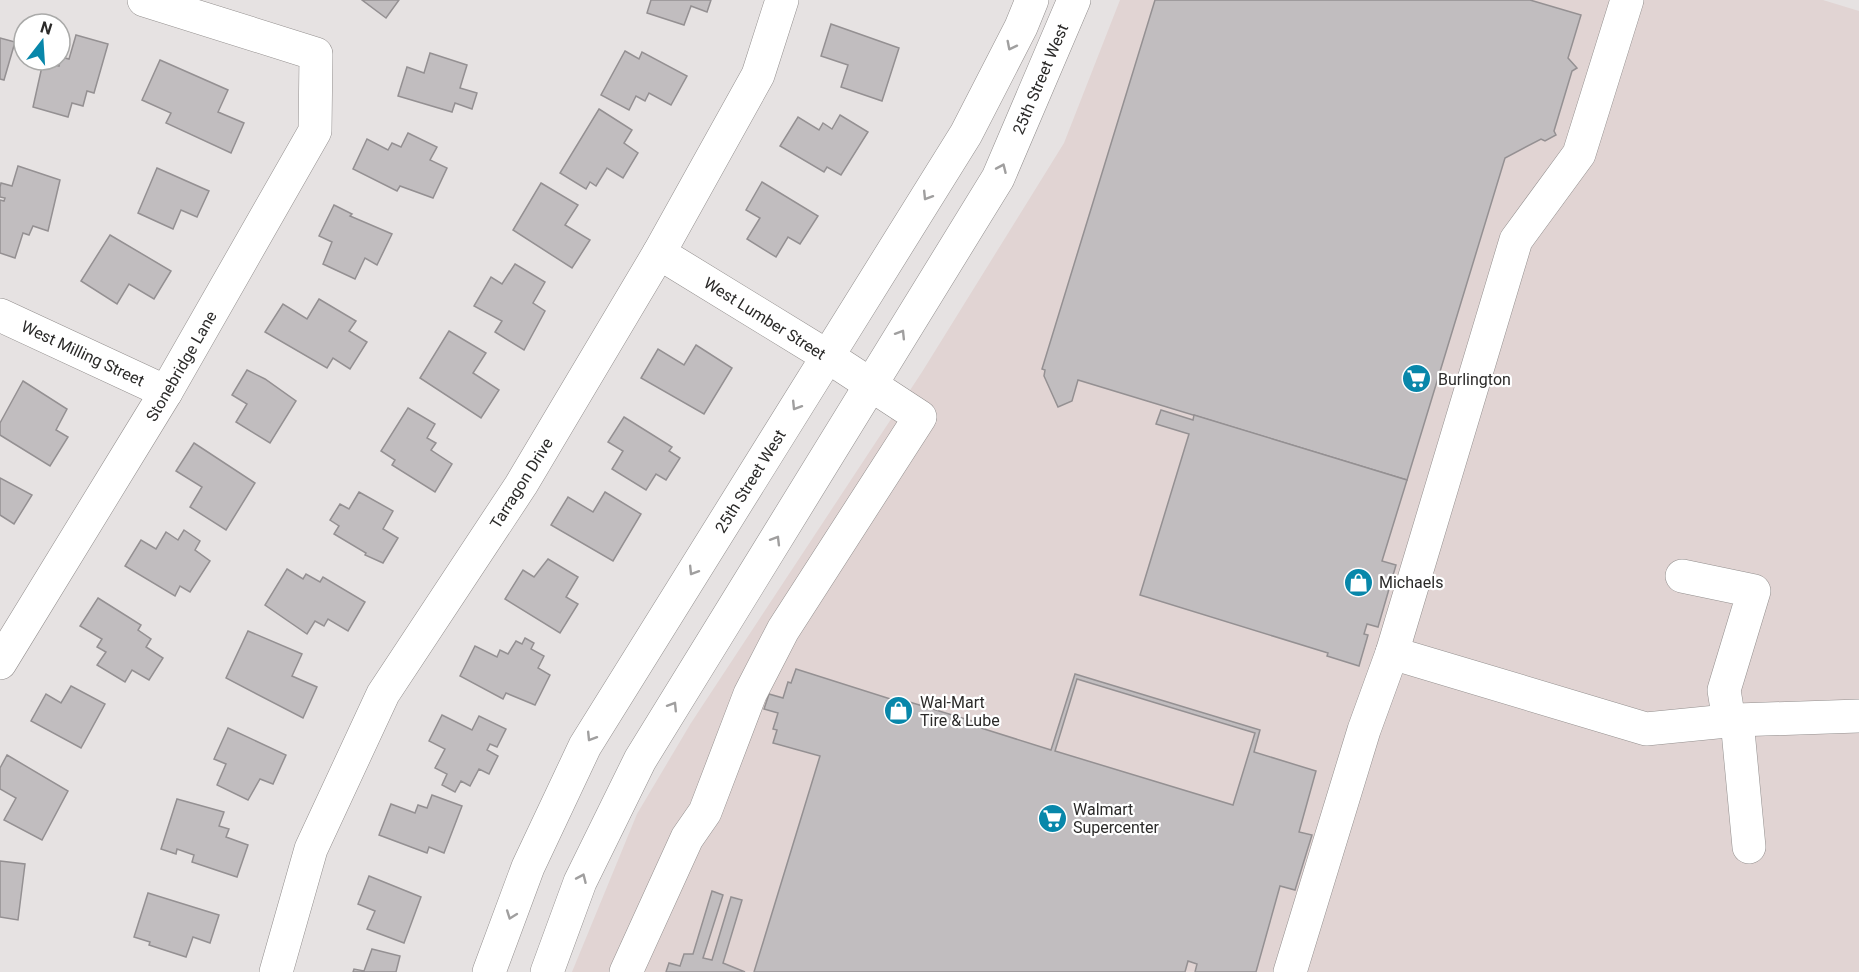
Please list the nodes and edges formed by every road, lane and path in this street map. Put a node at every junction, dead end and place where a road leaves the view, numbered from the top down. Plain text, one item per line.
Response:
1 (144, 0) edge
2 (782, 0) edge
3 (1032, 0) edge
4 (1074, 0) edge
5 (1627, 0) edge
6 (659, 253) junction
7 (0, 315) edge
8 (827, 356) junction
9 (871, 384) junction
10 (166, 392) junction
11 (1682, 576) dead end
12 (1392, 653) junction
13 (0, 663) edge
14 (1859, 716) edge
15 (1733, 720) junction
16 (1749, 847) dead end
17 (276, 972) edge
18 (489, 972) edge
19 (547, 972) edge
20 (626, 972) edge
21 (1290, 972) edge

1 - 10 street, Stonebridge Lane
2 - 6 street, Tarragon Drive
3 -> 8 street, 25th Street West
9 -> 4 street, 25th Street West
5 - 12 street
6 - 8 street, West Lumber Street
6 - 17 street, Tarragon Drive
7 - 10 street, West Milling Street
8 - 9 street, West Lumber Street
8 -> 18 street, 25th Street West
19 -> 9 street, 25th Street West
9 - 20 street, West Lumber Street
10 - 13 street, Stonebridge Lane
11 - 15 street
12 - 15 street
12 - 21 street
14 - 15 street
15 - 16 street

